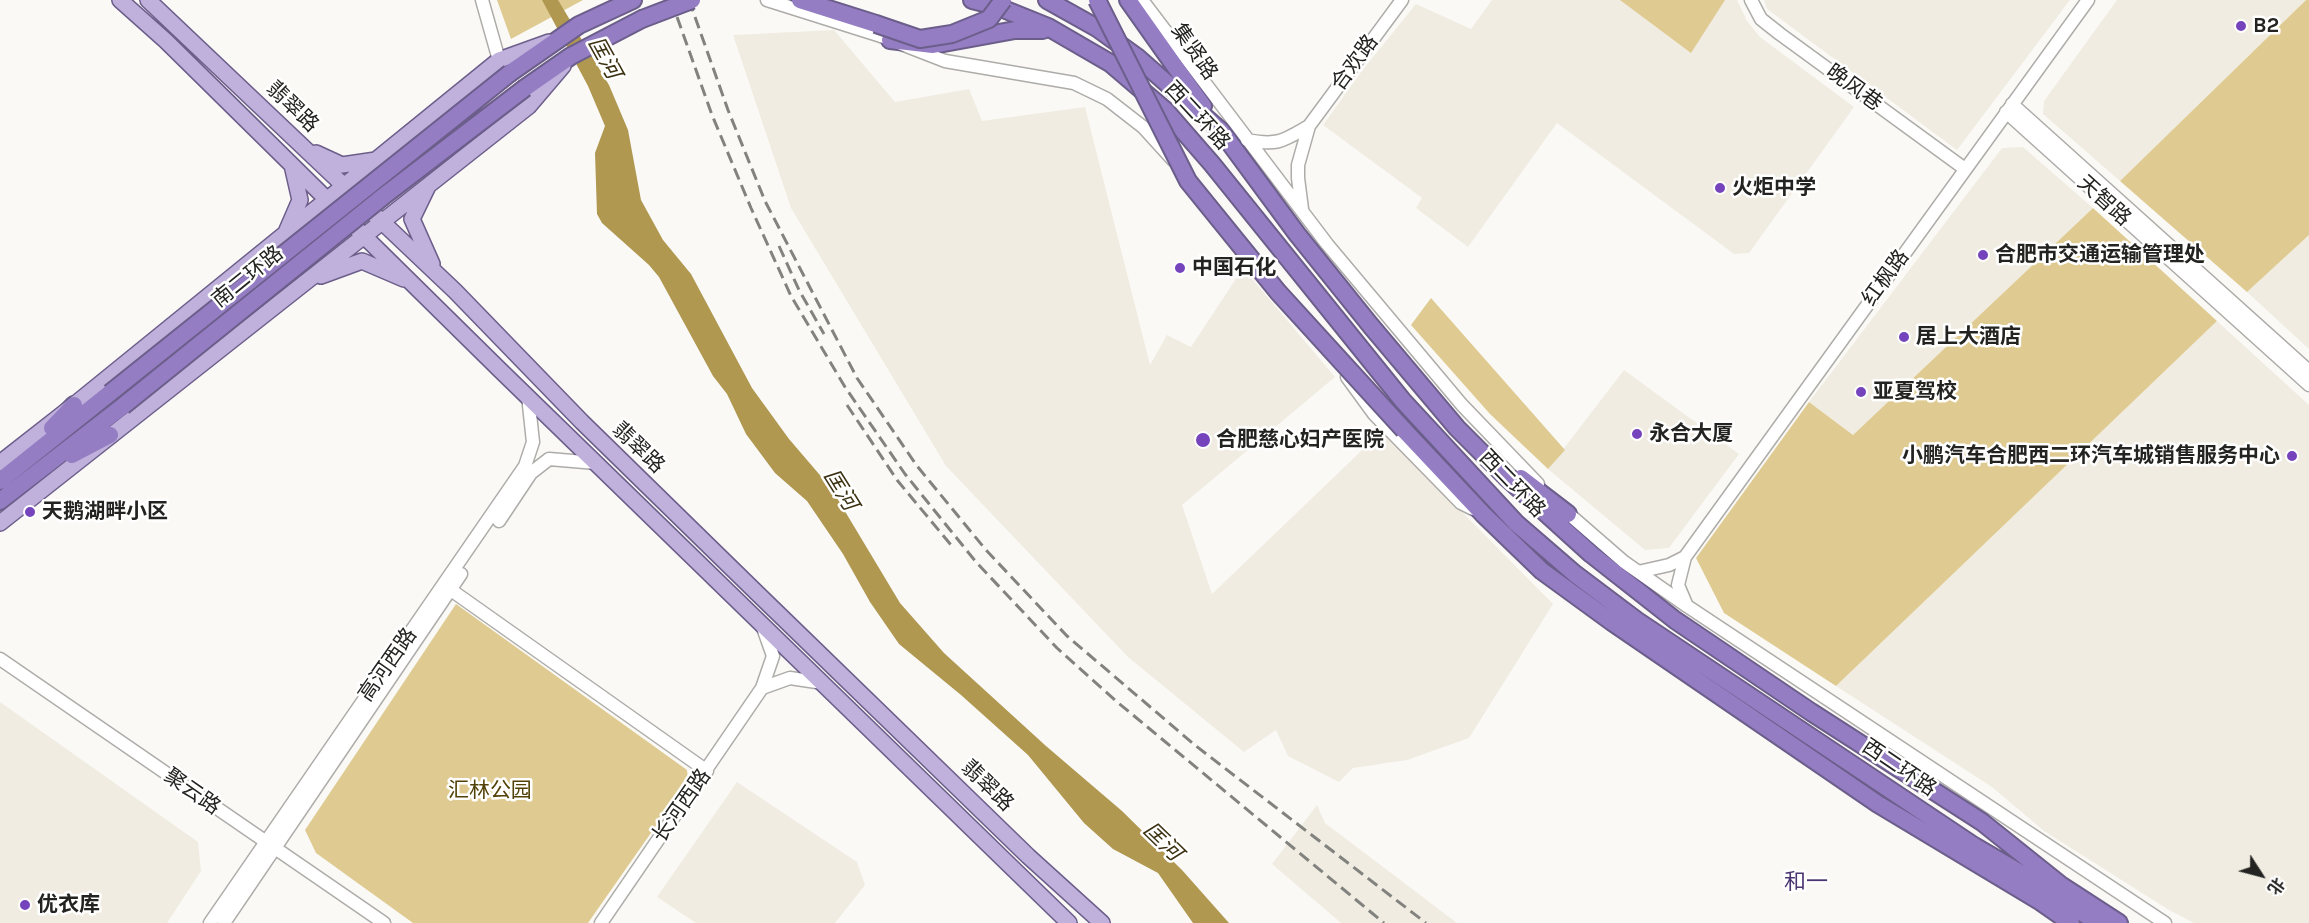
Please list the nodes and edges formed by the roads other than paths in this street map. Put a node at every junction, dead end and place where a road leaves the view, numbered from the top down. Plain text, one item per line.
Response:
1 (120, 0) edge
2 (148, 0) edge
3 (482, 0) edge
4 (633, 0) edge
5 (692, 0) edge
6 (767, 0) edge
7 (800, 0) edge
8 (972, 0) edge
9 (1003, 0) edge
10 (1047, 0) edge
11 (1097, 0) edge
12 (1128, 0) edge
13 (1136, 0) edge
14 (1142, 0) edge
15 (1402, 0) edge
16 (1751, 0) edge
17 (2088, 0) edge
18 (1057, 32) junction
19 (1166, 32) junction
20 (890, 40) junction
21 (571, 56) junction
22 (505, 66) junction
23 (2009, 108) junction
24 (1309, 126) junction
25 (1221, 131) junction
26 (1247, 141) junction
27 (305, 148) junction
28 (376, 160) junction
29 (292, 165) junction
30 (1965, 169) junction
31 (429, 184) junction
32 (344, 186) junction
33 (327, 200) junction
34 (1302, 210) junction
35 (382, 222) junction
36 (285, 234) junction
37 (364, 236) junction
38 (435, 273) junction
39 (307, 281) junction
40 (412, 283) junction
41 (2309, 371) edge
42 (2309, 385) edge
43 (528, 396) junction
44 (74, 405) joint
45 (1457, 429) junction
46 (1404, 430) junction
47 (110, 435) junction
48 (596, 463) junction
49 (8, 482) edge
50 (0, 506) edge
51 (1483, 514) junction
52 (1568, 514) junction
53 (1514, 521) junction
54 (0, 523) edge
55 (1685, 557) junction
56 (1638, 572) junction
57 (451, 590) junction
58 (1687, 606) junction
59 (762, 624) junction
60 (0, 659) edge
61 (823, 683) junction
62 (762, 688) junction
63 (707, 771) junction
64 (270, 846) junction
65 (1974, 846) junction
66 (2041, 902) junction
67 (210, 923) edge
68 (224, 923) edge
69 (384, 923) edge
70 (601, 923) edge
71 (1069, 923) edge
72 (1102, 923) edge
73 (2071, 923) edge
74 (2097, 923) edge
75 (2119, 923) edge
76 (2164, 923) edge

1 - 29 main road, 翡翠路
2 - 27 main road, 翡翠路
3 - 22 street
4 - 22 highway, 南二环路
5 - 21 highway, 南二环路, bridge
6 - 20 street
7 - 9 highway, bridge
8 - 18 highway, 西二环路
10 - 25 highway, 西二环路
11 - 46 highway, bridge
12 - 25 highway, 集贤路
13 - 19 highway
14 - 19 street
15 - 24 street, 合欢路
16 - 30 street, 晚风巷
17 - 23 street, 红枫路
18 - 20 highway
18 - 53 highway, 西二环路
19 - 26 street
20 - 51 street
21 - 31 main road
21 - 49 highway, 南二环路, bridge
22 - 28 main road
22 - 49 highway, 南二环路, bridge
23 - 30 street, 红枫路
23 - 41 street, 天智路
23 - 42 street, 天智路
24 - 26 street
24 - 34 street
25 - 45 highway, 西二环路
26 - 34 street
27 - 28 main road
27 - 32 main road, 翡翠路
28 - 32 main road
29 - 33 main road, 翡翠路
29 - 36 main road
30 - 55 street, 红枫路
31 - 35 main road
31 - 38 main road
32 - 33 main road
32 - 35 main road, 翡翠路
33 - 36 main road
33 - 37 main road, 翡翠路
34 - 52 street
35 - 37 main road
35 - 38 main road, 翡翠路
36 - 44 main road
37 - 39 main road
37 - 40 main road, 翡翠路
38 - 72 main road, 翡翠路
39 - 40 main road
39 - 47 main road
40 - 43 main road, 翡翠路
43 - 48 main road, 翡翠路
43 - 64 street, 高河西路
44 - 49 highway
45 - 52 highway
45 - 75 highway, 西二环路
46 - 51 highway, 西二环路
46 - 53 highway
47 - 49 highway
47 - 54 main road
48 - 57 street, 高河西路
48 - 59 main road, 翡翠路
49 - 50 highway
51 - 66 highway, 西二环路
52 - 56 street
53 - 65 highway, 西二环路
55 - 56 street
55 - 58 street
56 - 58 street
57 - 63 street
57 - 64 street, 高河西路
58 - 76 street
59 - 61 main road, 翡翠路
59 - 62 street, 长河西路
60 - 64 street, 聚云路
61 - 62 street
61 - 71 main road, 翡翠路
62 - 63 street, 长河西路
63 - 70 street, 长河西路
64 - 67 street, 高河西路
64 - 68 street, 高河西路
64 - 69 street, 聚云路
65 - 66 highway
65 - 74 highway, 西二环路
66 - 73 highway, 西二环路

